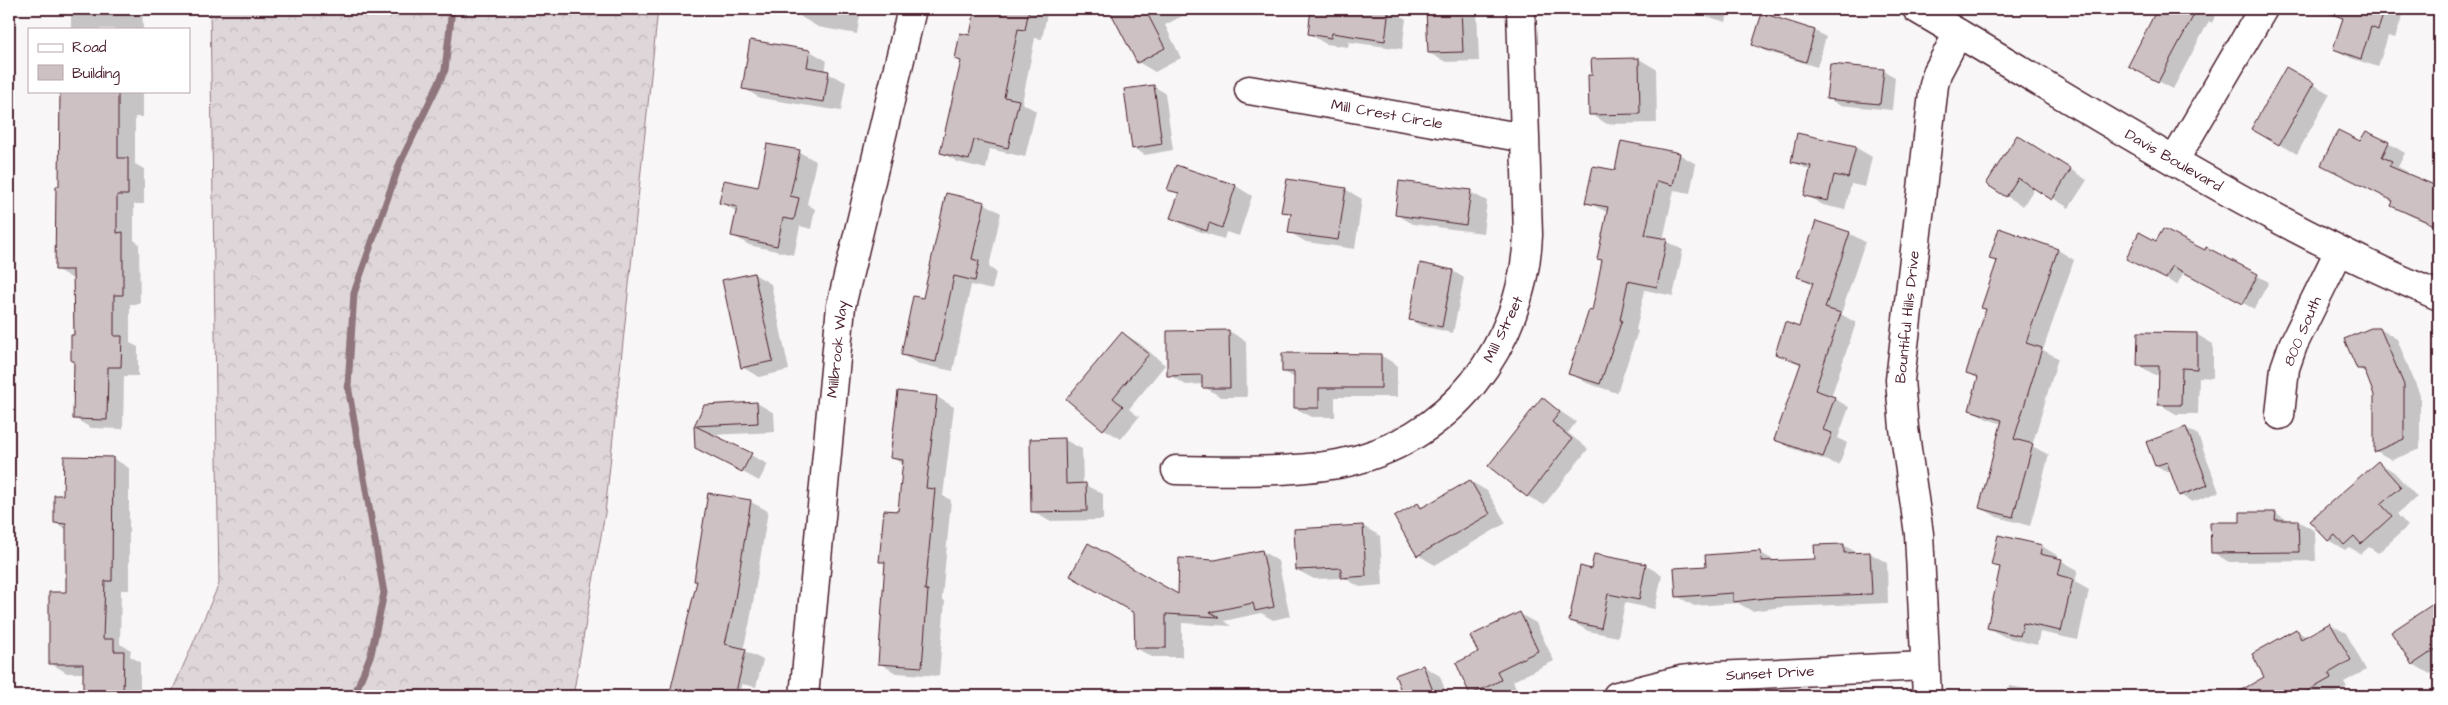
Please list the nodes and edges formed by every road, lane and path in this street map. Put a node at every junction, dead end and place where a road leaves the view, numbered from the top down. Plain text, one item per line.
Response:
1 (912, 9) edge
2 (1521, 9) edge
3 (1917, 9) edge
4 (2263, 9) edge
5 (1958, 33) junction
6 (1249, 90) dead end
7 (1525, 138) junction
8 (2174, 161) junction
9 (2339, 251) junction
10 (2439, 296) edge
11 (2280, 416) dead end
12 (1176, 470) dead end
13 (1925, 666) junction
14 (804, 696) edge
15 (1617, 696) edge
16 (1926, 696) edge

1 - 14 street, Millbrook Way
2 - 7 street, Mill Street
3 - 5 street, Davis Boulevard
4 - 8 street
5 - 8 street, Davis Boulevard
5 - 13 street, Bountiful Hills Drive
6 - 7 street, Mill Crest Circle
7 - 12 street, Mill Street
8 - 9 street, Davis Boulevard
9 - 10 street, Davis Boulevard
9 - 11 street, 800 South
13 - 15 street, Sunset Drive
13 - 16 street, Bountiful Hills Drive

